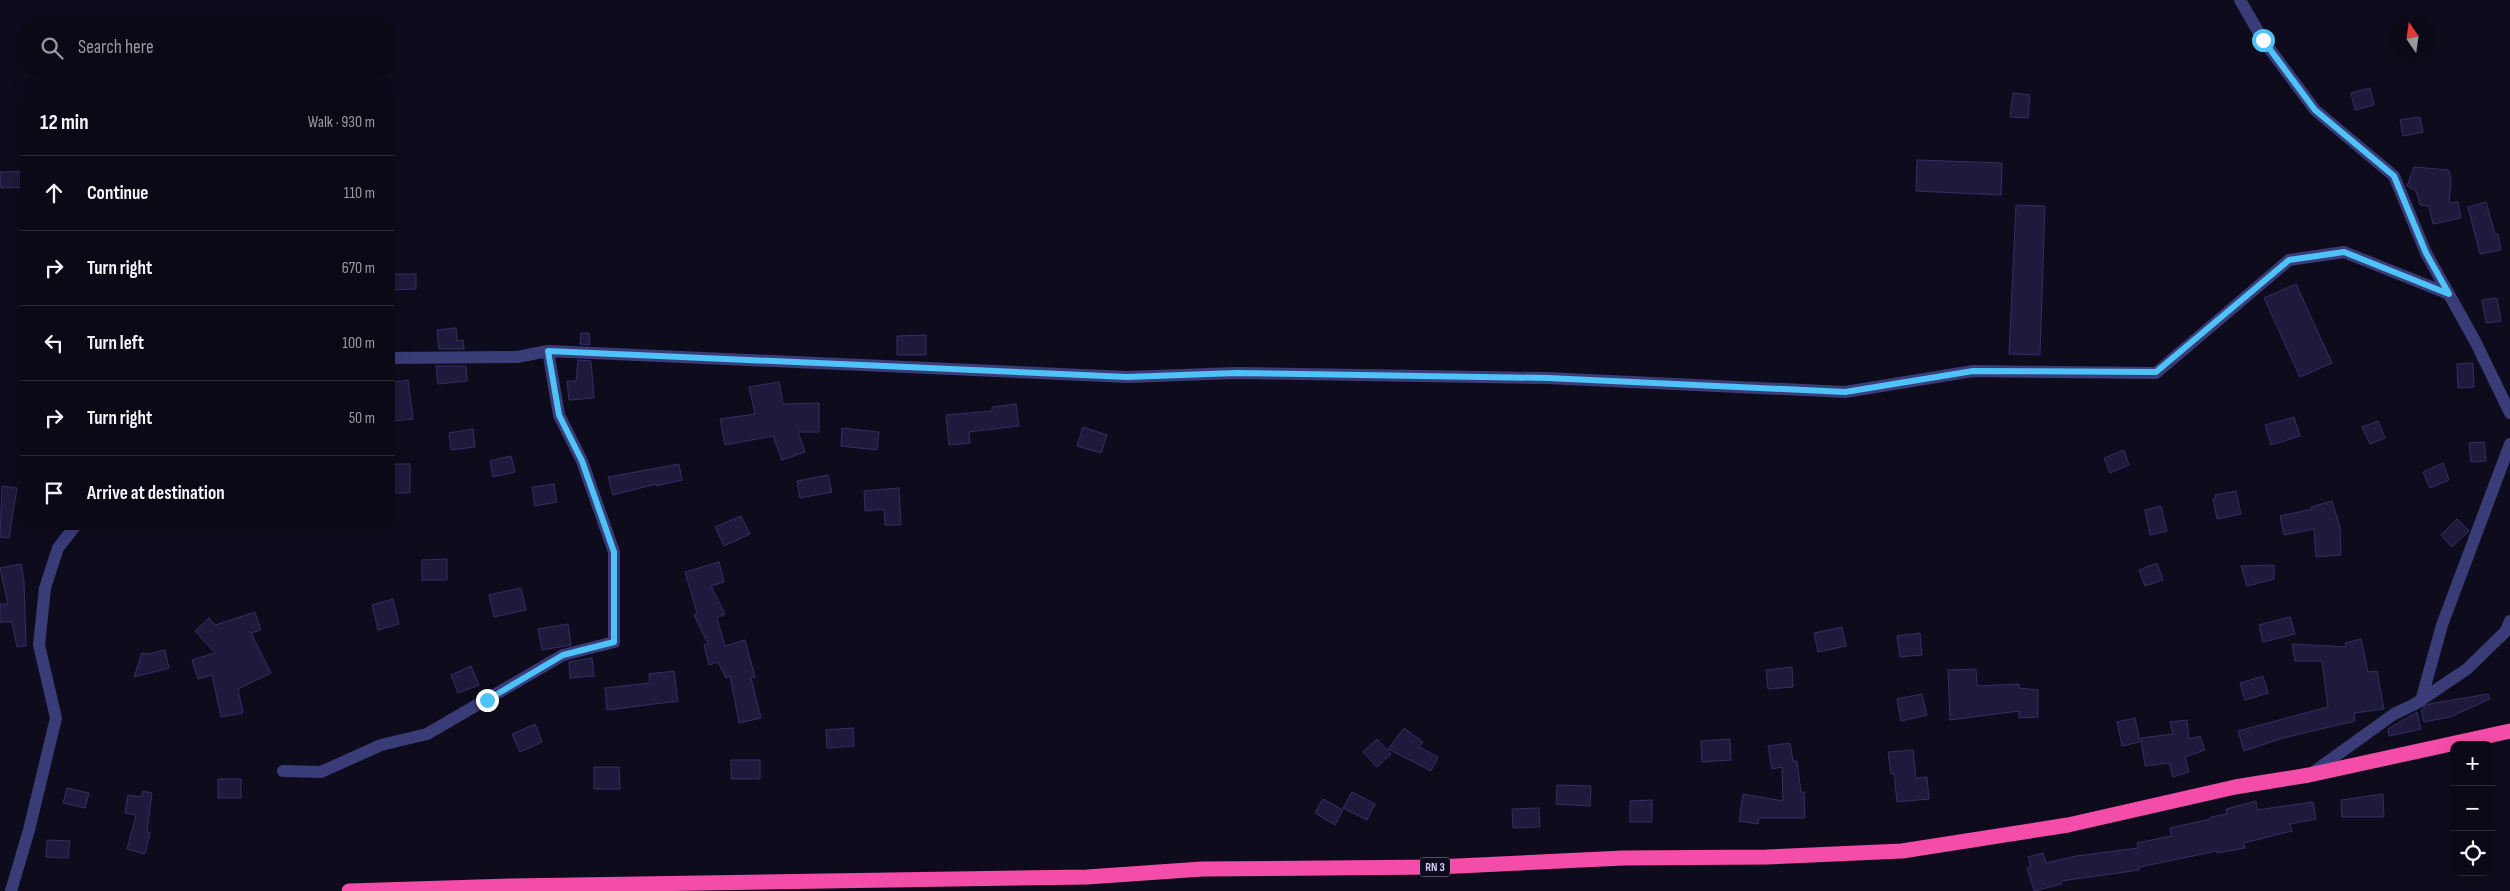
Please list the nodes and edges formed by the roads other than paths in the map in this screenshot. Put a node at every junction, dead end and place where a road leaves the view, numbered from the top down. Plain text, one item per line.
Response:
1 (2240, 0) edge
2 (2449, 294) junction
3 (548, 351) junction
4 (395, 358) edge
5 (2510, 413) edge
6 (2510, 444) edge
7 (72, 530) edge
8 (2510, 621) edge
9 (2421, 701) junction
10 (2510, 731) edge
11 (283, 771) dead end
12 (2309, 775) junction
13 (11, 891) edge
14 (349, 891) edge

1 - 2 street
2 - 3 street
2 - 5 street
3 - 4 street
3 - 11 street
6 - 9 street
7 - 13 street
8 - 9 street
9 - 12 street
10 - 12 highway, RN 3
12 - 14 highway, RN 3

